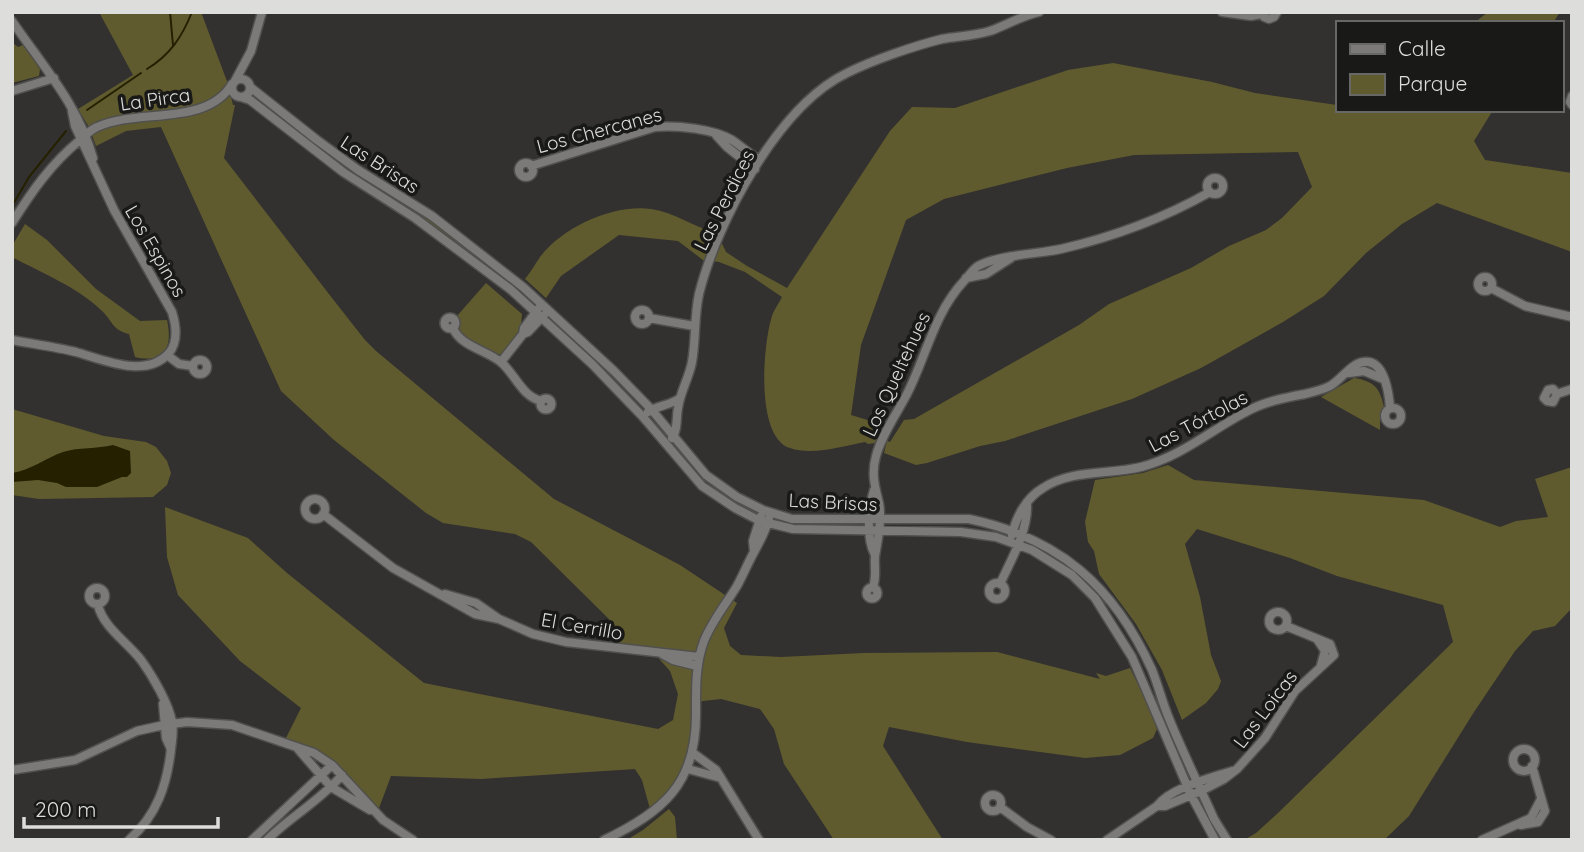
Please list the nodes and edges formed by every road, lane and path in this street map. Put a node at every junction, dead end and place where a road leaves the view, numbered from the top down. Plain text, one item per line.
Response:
1 (262, 12) edge
2 (1039, 12) edge
3 (1222, 12) edge
4 (1277, 12) edge
5 (1261, 13) edge
6 (12, 21) edge
7 (244, 65) junction
8 (54, 78) junction
9 (234, 83) junction
10 (249, 85) junction
11 (12, 92) edge
12 (1572, 96) edge
13 (239, 97) junction
14 (219, 98) junction
15 (1572, 105) edge
16 (83, 137) junction
17 (757, 165) junction
18 (531, 166) dead end
19 (1210, 192) dead end
20 (12, 223) edge
21 (1491, 288) dead end
22 (542, 310) junction
23 (1572, 317) edge
24 (649, 318) dead end
25 (694, 326) junction
26 (453, 328) dead end
27 (12, 340) edge
28 (167, 355) junction
29 (501, 362) junction
30 (193, 366) dead end
31 (1572, 389) edge
32 (1557, 394) dead end
33 (680, 398) junction
34 (541, 401) dead end
35 (1390, 408) dead end
36 (651, 409) junction
37 (643, 417) junction
38 (674, 436) junction
39 (666, 443) junction
40 (766, 512) junction
41 (323, 514) dead end
42 (875, 521) junction
43 (764, 522) junction
44 (875, 532) junction
45 (1017, 532) junction
46 (1014, 543) junction
47 (1000, 584) dead end
48 (873, 587) dead end
49 (98, 605) dead end
50 (1286, 626) dead end
51 (1142, 651) junction
52 (1132, 656) junction
53 (698, 661) junction
54 (168, 724) junction
55 (298, 749) junction
56 (693, 753) junction
57 (332, 765) junction
58 (1532, 766) dead end
59 (688, 769) junction
60 (12, 770) edge
61 (342, 775) junction
62 (320, 776) junction
63 (721, 778) junction
64 (1200, 786) junction
65 (331, 787) junction
66 (1189, 791) junction
67 (1000, 807) dead end
68 (373, 811) junction
69 (130, 840) edge
70 (252, 840) edge
71 (267, 840) edge
72 (413, 840) edge
73 (604, 840) edge
74 (759, 840) edge
75 (1051, 840) edge
76 (1107, 840) edge
77 (1215, 840) edge
78 (1227, 840) edge
79 (1482, 840) edge

1 - 7 street, La Pirca
2 - 17 street, Las Perdices
3 - 5 street
4 - 5 street
6 - 8 street, Los Espinos
7 - 9 street, La Pirca
7 - 10 street
8 - 11 street
8 - 16 street, Los Espinos
9 - 10 street
9 - 13 street
9 - 14 street, La Pirca
10 - 13 street
10 - 22 street, Las Brisas
12 - 15 street
13 - 14 street, La Pirca
13 - 22 street, Las Brisas
14 - 16 street, La Pirca
16 - 20 street, La Pirca
16 - 28 street, Los Espinos
17 - 18 street, Los Chercanes
17 - 25 street, Las Perdices
19 - 42 street, Los Queltehues
21 - 23 street
22 - 29 street
22 - 36 street, Las Brisas
22 - 37 street, Las Brisas
24 - 25 street
25 - 33 street, Las Perdices
26 - 29 street
27 - 28 street
28 - 30 street
29 - 34 street
31 - 32 street
33 - 36 street
33 - 38 street, Las Perdices
35 - 45 street, Las Tórtolas
36 - 37 street
36 - 38 street, Las Brisas
37 - 39 street, Las Brisas
38 - 39 street
38 - 40 street, Las Brisas
39 - 43 street, Las Brisas
40 - 42 street, Las Brisas
40 - 43 street
41 - 53 street, El Cerrillo
42 - 44 street, Los Queltehues
42 - 45 street, Las Brisas
43 - 44 street, Las Brisas
43 - 53 street
44 - 46 street, Las Brisas
44 - 48 street, Los Queltehues
45 - 46 street, Las Tórtolas
45 - 51 street, Las Brisas
46 - 47 street, Las Tórtolas
46 - 52 street, Las Brisas
49 - 54 street
50 - 64 street, Las Loicas
51 - 52 street
51 - 64 street, Las Brisas
52 - 66 street, Las Brisas
53 - 56 street
54 - 55 street
54 - 60 street
54 - 69 street
55 - 57 street
55 - 62 street
56 - 59 street
56 - 63 street
57 - 61 street
57 - 62 street
58 - 79 street
59 - 63 street
59 - 73 street
61 - 65 street
61 - 68 street
62 - 65 street
62 - 70 street
63 - 74 street
64 - 66 street, Las Loicas
64 - 78 street, Las Brisas
65 - 68 street
65 - 71 street
66 - 76 street, Las Loicas
66 - 77 street, Las Brisas
67 - 75 street
68 - 72 street

